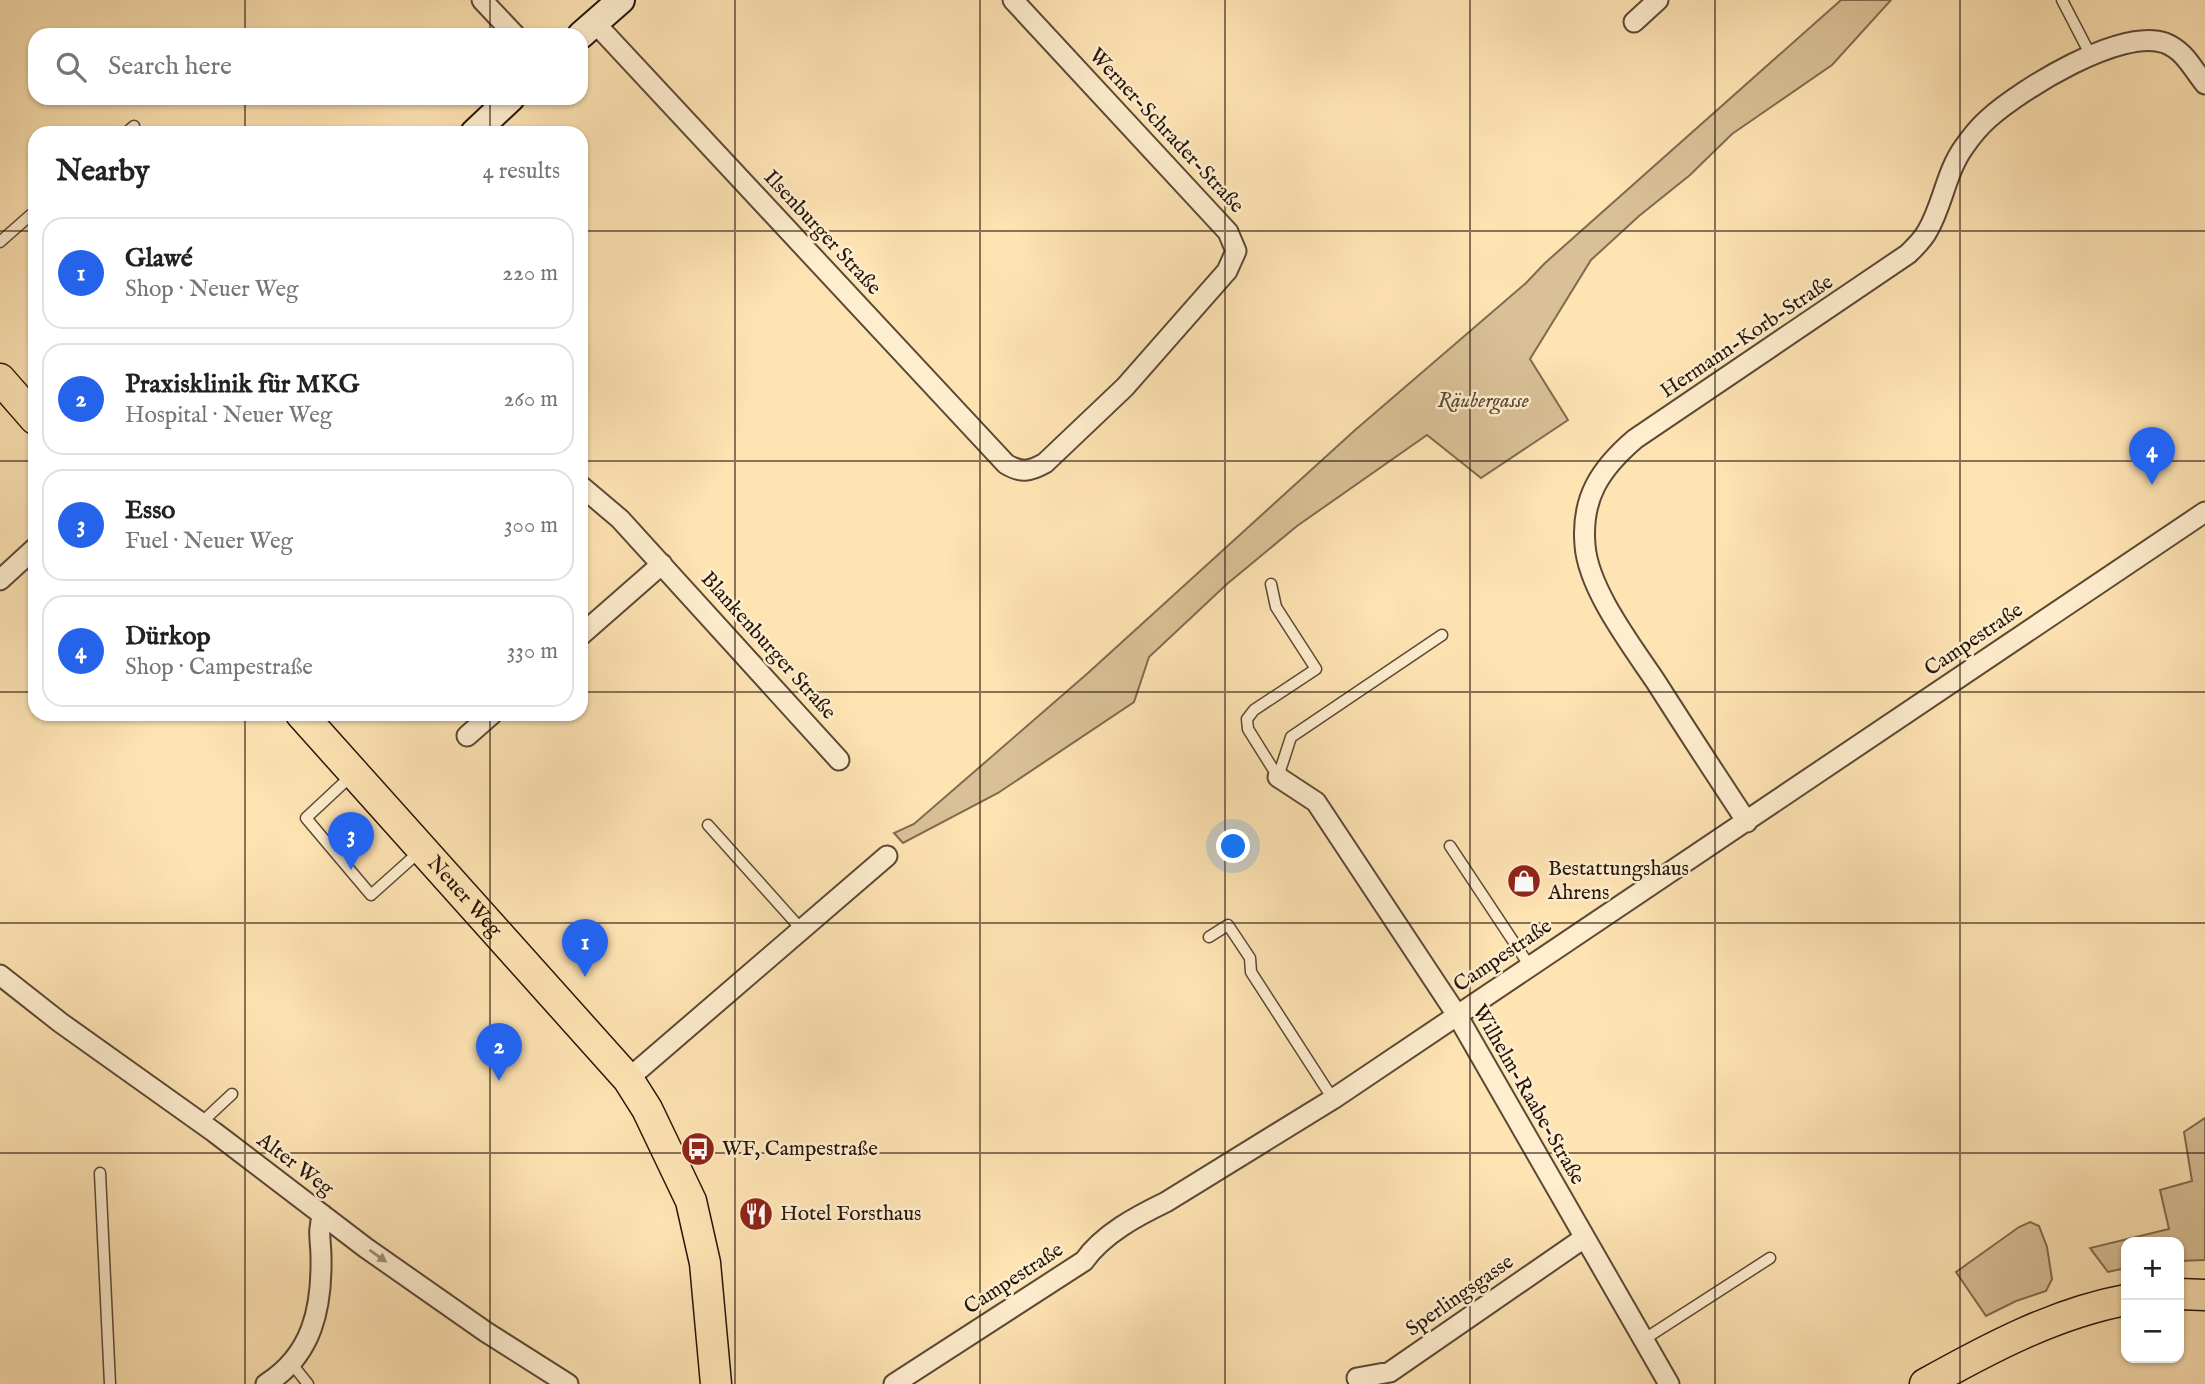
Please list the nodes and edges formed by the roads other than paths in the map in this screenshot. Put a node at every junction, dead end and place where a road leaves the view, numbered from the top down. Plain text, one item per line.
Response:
1 (482, 0) edge
2 (621, 0) edge
3 (1013, 0) edge
4 (1658, 0) edge
5 (2062, 0) edge
6 (1634, 23) dead end
7 (508, 28) edge
8 (588, 29) edge
9 (2090, 54) junction
10 (2205, 84) edge
11 (504, 105) edge
12 (481, 126) edge
13 (28, 217) edge
14 (0, 242) edge
15 (0, 379) edge
16 (28, 411) edge
17 (1019, 471) joint
18 (588, 492) edge
19 (2205, 512) edge
20 (28, 554) edge
21 (662, 564) junction
22 (0, 580) edge
23 (1271, 584) dead end
24 (588, 629) edge
25 (1442, 635) dead end
26 (307, 721) edge
27 (484, 721) edge
28 (467, 736) dead end
29 (839, 760) dead end
30 (354, 773) junction
31 (1278, 777) junction
32 (1747, 822) junction
33 (708, 825) dead end
34 (1450, 846) dead end
35 (422, 849) junction
36 (887, 856) dead end
37 (802, 930) junction
38 (1209, 937) dead end
39 (1529, 965) junction
40 (0, 975) edge
41 (1457, 1015) junction
42 (628, 1079) junction
43 (232, 1094) dead end
44 (1333, 1099) junction
45 (201, 1123) junction
46 (100, 1173) dead end
47 (323, 1215) junction
48 (1584, 1238) junction
49 (1770, 1258) dead end
50 (2184, 1294) edge
51 (2205, 1295) edge
52 (2121, 1302) edge
53 (1643, 1340) junction
54 (292, 1364) junction
55 (1357, 1378) dead end
56 (110, 1384) edge
57 (266, 1384) edge
58 (309, 1384) edge
59 (568, 1384) edge
60 (716, 1384) edge
61 (894, 1384) edge
62 (1669, 1384) edge
63 (1925, 1384) edge

1 - 7 street
2 - 8 street
3 - 17 street, Werner-Schrader-Straße
4 - 6 street
5 - 9 lane
8 - 17 street, Ilsenburger Straße
9 - 10 street, Hermann-Korb-Straße
9 - 32 street, Hermann-Korb-Straße
11 - 12 street
13 - 14 lane
15 - 16 main road
18 - 21 street, Blankenburger Straße
19 - 32 street, Campestraße
20 - 22 street
21 - 24 street
21 - 29 street, Blankenburger Straße
23 - 31 lane
25 - 31 lane
26 - 30 main road, Neuer Weg
27 - 28 street
30 - 35 main road, Neuer Weg
30 - 35 lane
31 - 41 street, Wilhelm-Raabe-Straße
32 - 39 street, Campestraße
33 - 37 lane
34 - 39 lane
35 - 42 main road, Neuer Weg
36 - 37 street
37 - 42 street
38 - 44 lane
39 - 41 street, Campestraße
40 - 45 street, Alter Weg
41 - 44 street, Campestraße
41 - 48 street, Wilhelm-Raabe-Straße
42 - 60 main road, Neuer Weg
43 - 45 lane
44 - 61 street, Campestraße
45 - 47 street, Alter Weg
46 - 56 lane
47 - 54 street
47 -> 59 street, Alter Weg
48 - 53 street, Wilhelm-Raabe-Straße
48 - 55 street, Sperlingsgasse
49 - 53 lane
50 - 51 main road
52 - 63 main road
53 - 62 street, Wilhelm-Raabe-Straße
54 - 57 street
54 - 58 lane

